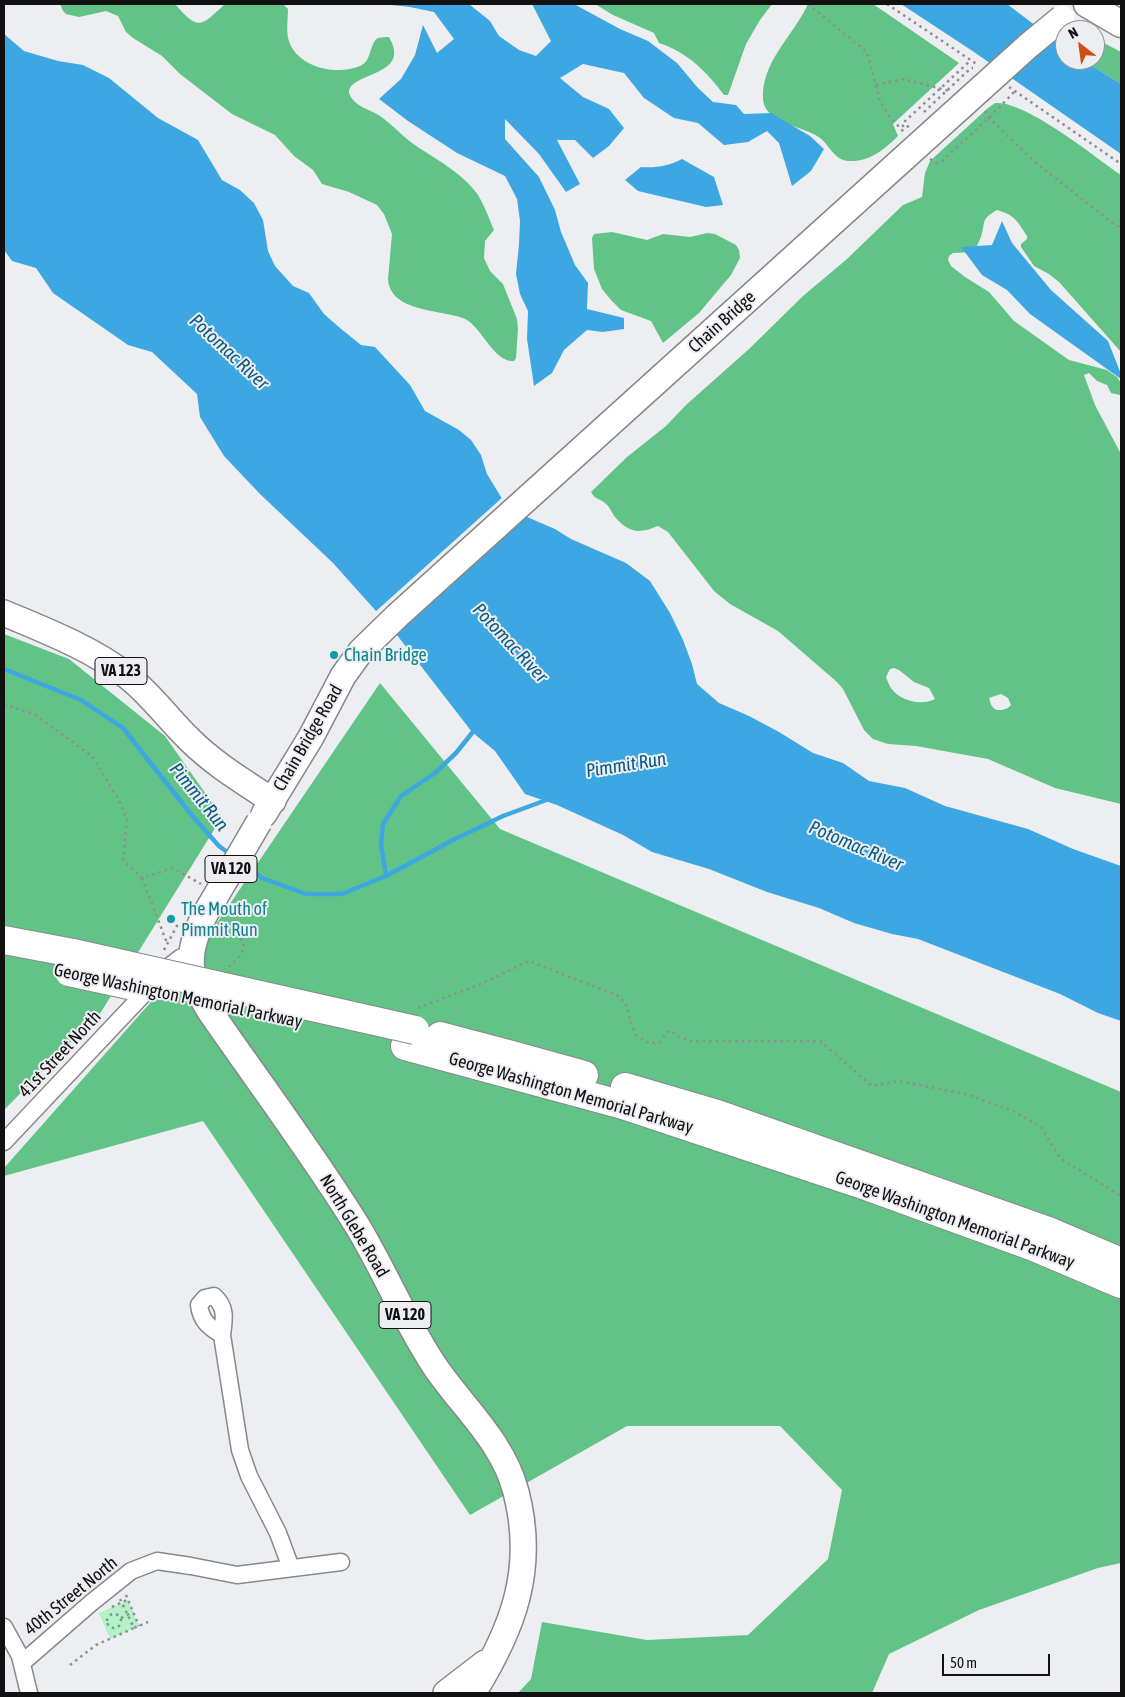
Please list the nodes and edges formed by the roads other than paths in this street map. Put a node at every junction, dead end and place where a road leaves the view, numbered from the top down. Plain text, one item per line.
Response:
1 (1088, 4) edge
2 (1071, 11) edge
3 (1121, 24) edge
4 (4, 612) edge
5 (390, 622) joint
6 (273, 801) junction
7 (4, 940) edge
8 (190, 954) junction
9 (4, 960) edge
10 (71, 963) junction
11 (412, 1029) junction
12 (4, 1142) edge
13 (1121, 1262) edge
14 (1121, 1284) edge
15 (222, 1336) dead end
16 (341, 1562) dead end
17 (291, 1568) junction
18 (4, 1627) edge
19 (495, 1656) junction
20 (22, 1663) junction
21 (29, 1693) edge
22 (446, 1693) edge
23 (473, 1693) edge

1 - 3 highway
2 - 5 main road, Chain Bridge, bridge
4 - 6 main road, Chain Bridge Road / VA 123
5 - 6 main road, Chain Bridge Road
6 - 8 main road, North Glebe Road / VA 120, bridge
7 - 10 highway, George Washington Memorial Parkway
8 - 12 street, 41st Street North
8 - 19 main road, North Glebe Road / VA 120
9 - 10 highway, George Washington Memorial Parkway
10 - 11 highway, George Washington Memorial Parkway, bridge
11 - 13 highway, George Washington Memorial Parkway
11 - 14 highway, George Washington Memorial Parkway
15 - 17 street
16 - 17 street, 40th Street North
17 - 20 street, 40th Street North
18 - 20 street
19 - 22 main road
19 - 23 main road, North Glebe Road / VA 120
20 - 21 street

